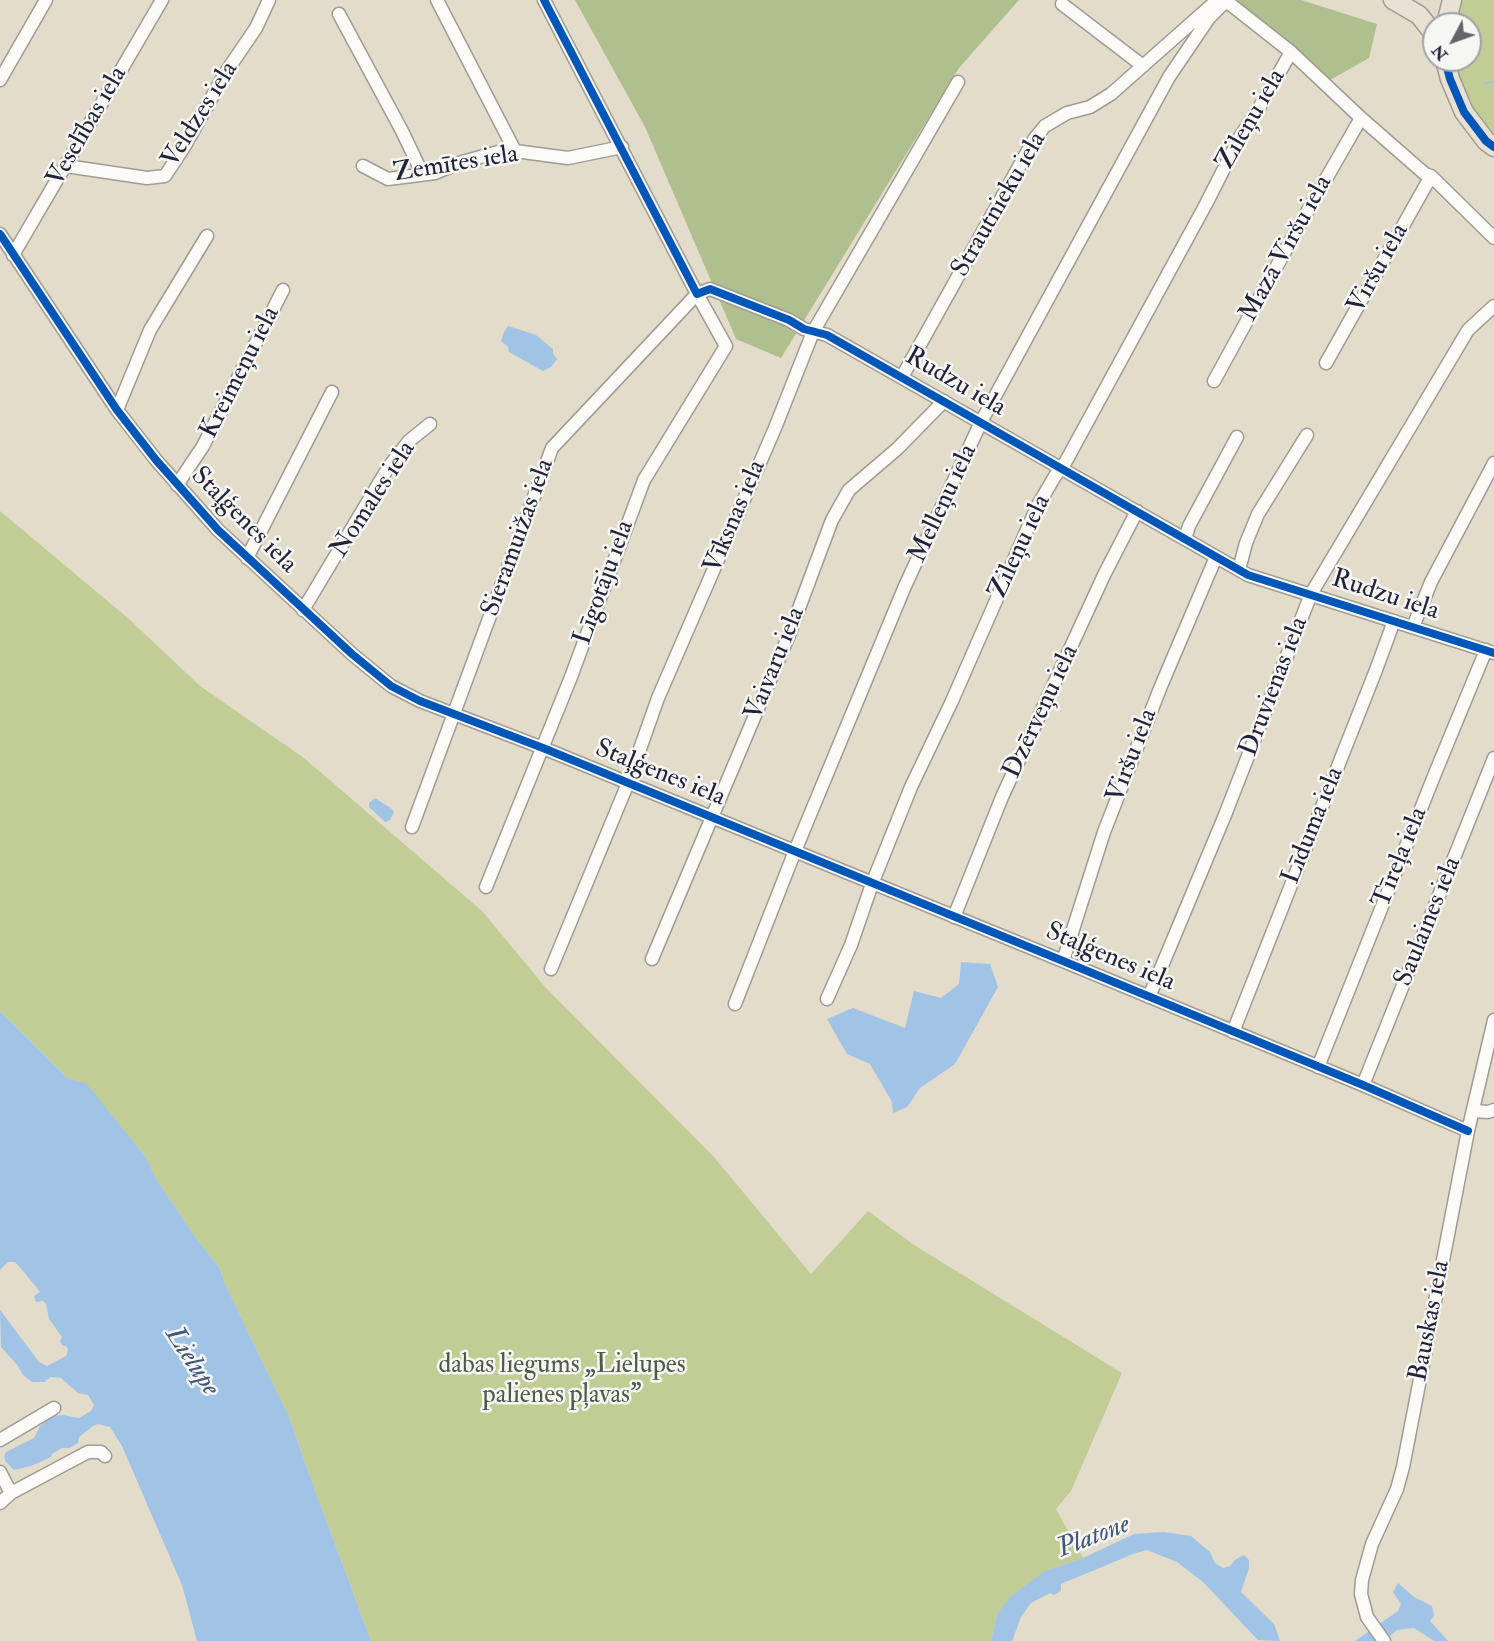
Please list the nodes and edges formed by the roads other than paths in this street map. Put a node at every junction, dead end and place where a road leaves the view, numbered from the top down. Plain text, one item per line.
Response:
1 (46, 0) edge
2 (162, 0) edge
3 (268, 0) edge
4 (438, 0) edge
5 (544, 0) edge
6 (1217, 0) edge
7 (1226, 0) edge
8 (1393, 0) edge
9 (1062, 4) dead end
10 (339, 14) dead end
11 (1422, 19) edge
12 (1291, 51) junction
13 (1143, 66) junction
14 (1448, 72) edge
15 (0, 80) edge
16 (958, 82) dead end
17 (1361, 118) junction
18 (622, 147) junction
19 (1494, 147) edge
20 (515, 151) junction
21 (66, 166) junction
22 (363, 166) dead end
23 (422, 173) junction
24 (1431, 176) junction
25 (0, 234) edge
26 (207, 236) dead end
27 (1494, 238) edge
28 (13, 255) junction
29 (283, 290) dead end
30 (698, 294) junction
31 (1494, 306) edge
32 (813, 332) junction
33 (1326, 363) dead end
34 (902, 377) junction
35 (1214, 381) dead end
36 (332, 392) dead end
37 (944, 400) junction
38 (117, 410) junction
39 (981, 422) junction
40 (430, 424) dead end
41 (1307, 435) dead end
42 (1237, 436) dead end
43 (1494, 463) edge
44 (1062, 468) junction
45 (177, 485) junction
46 (1137, 511) junction
47 (1185, 539) junction
48 (1216, 556) junction
49 (247, 558) junction
50 (1239, 570) junction
51 (1311, 594) junction
52 (303, 610) junction
53 (1394, 621) junction
54 (1413, 627) junction
55 (1490, 651) edge
56 (454, 714) junction
57 (543, 748) junction
58 (1494, 758) edge
59 (628, 783) junction
60 (713, 818) junction
61 (412, 827) dead end
62 (795, 851) junction
63 (872, 884) junction
64 (486, 887) dead end
65 (954, 917) junction
66 (652, 959) dead end
67 (1064, 961) junction
68 (551, 969) dead end
69 (1149, 997) junction
70 (828, 999) dead end
71 (735, 1004) dead end
72 (1494, 1020) edge
73 (1233, 1032) junction
74 (1318, 1067) junction
75 (1364, 1085) junction
76 (1494, 1110) edge
77 (1473, 1111) junction
78 (1468, 1131) junction
79 (54, 1408) dead end
80 (0, 1440) edge
81 (105, 1456) dead end
82 (0, 1472) edge
83 (11, 1493) junction
84 (0, 1503) edge
85 (1384, 1641) edge

1 - 15 street
2 - 21 street, Veselības iela
3 - 21 street, Veldzes iela
4 - 20 street
5 - 18 street
6 - 13 street, Strautnieku iela
7 - 12 street
7 - 39 street, Melleņu iela
8 - 11 highway
9 - 13 street
10 - 23 street
12 - 17 street
12 - 44 street, Zileņu iela
13 - 34 street, Strautnieku iela
14 - 19 highway
16 - 32 street, Vīksnas iela
17 - 24 street
17 - 35 street, Mazā Viršu iela
18 - 20 street, Zemītes iela
18 - 30 street
20 - 23 street, Zemītes iela
21 - 28 street, Veselības iela
22 - 23 street, Zemītes iela
24 - 27 street
24 - 33 street, Viršu iela
25 - 28 street, Staļģenes iela
26 - 38 street
28 - 38 street, Staļģenes iela
29 - 45 street, Kreimeņu iela
30 - 32 street, Rudzu iela
30 - 56 street, Sieramuižas iela
30 - 57 street, Līgotāju iela
31 - 51 street, Druvienas iela
32 - 34 street, Rudzu iela
32 - 59 street, Vīksnas iela
34 - 37 street, Rudzu iela
36 - 49 street
37 - 39 street, Rudzu iela
37 - 60 street, Vaivaru iela
38 - 45 street, Staļģenes iela
39 - 44 street, Rudzu iela
39 - 62 street, Melleņu iela
40 - 52 street, Nomales iela
41 - 50 street
42 - 47 street
43 - 54 street
44 - 46 street, Rudzu iela
44 - 63 street, Zileņu iela
45 - 49 street, Staļģenes iela
46 - 47 street, Rudzu iela
46 - 65 street, Dzērveņu iela
47 - 48 street, Rudzu iela
48 - 50 street, Rudzu iela
48 - 67 street, Viršu iela
49 - 52 street, Staļģenes iela
50 - 51 street, Rudzu iela
51 - 53 street, Rudzu iela
51 - 69 street, Druvienas iela
52 - 56 street, Staļģenes iela
53 - 54 street, Rudzu iela
53 - 73 street, Līduma iela
54 - 55 street, Rudzu iela
55 - 74 street, Tīreļa iela
56 - 57 street, Staļģenes iela
56 - 61 street, Sieramuižas iela
57 - 59 street, Staļģenes iela
57 - 64 street, Līgotāju iela
58 - 75 street, Saulaines iela
59 - 60 street, Staļģenes iela
59 - 68 street, Vīksnas iela
60 - 62 street, Staļģenes iela
60 - 66 street, Vaivaru iela
62 - 63 street, Staļģenes iela
62 - 71 street, Melleņu iela
63 - 65 street, Staļģenes iela
63 - 70 street, Zileņu iela
65 - 67 street, Staļģenes iela
67 - 69 street, Staļģenes iela
69 - 73 street, Staļģenes iela
72 - 77 street, Bauskas iela
73 - 74 street, Staļģenes iela
74 - 75 street, Staļģenes iela
75 - 78 street, Staļģenes iela
76 - 77 street
77 - 78 street, Bauskas iela
78 - 85 street, Bauskas iela
79 - 80 street
81 - 83 street
82 - 83 street
83 - 84 street

